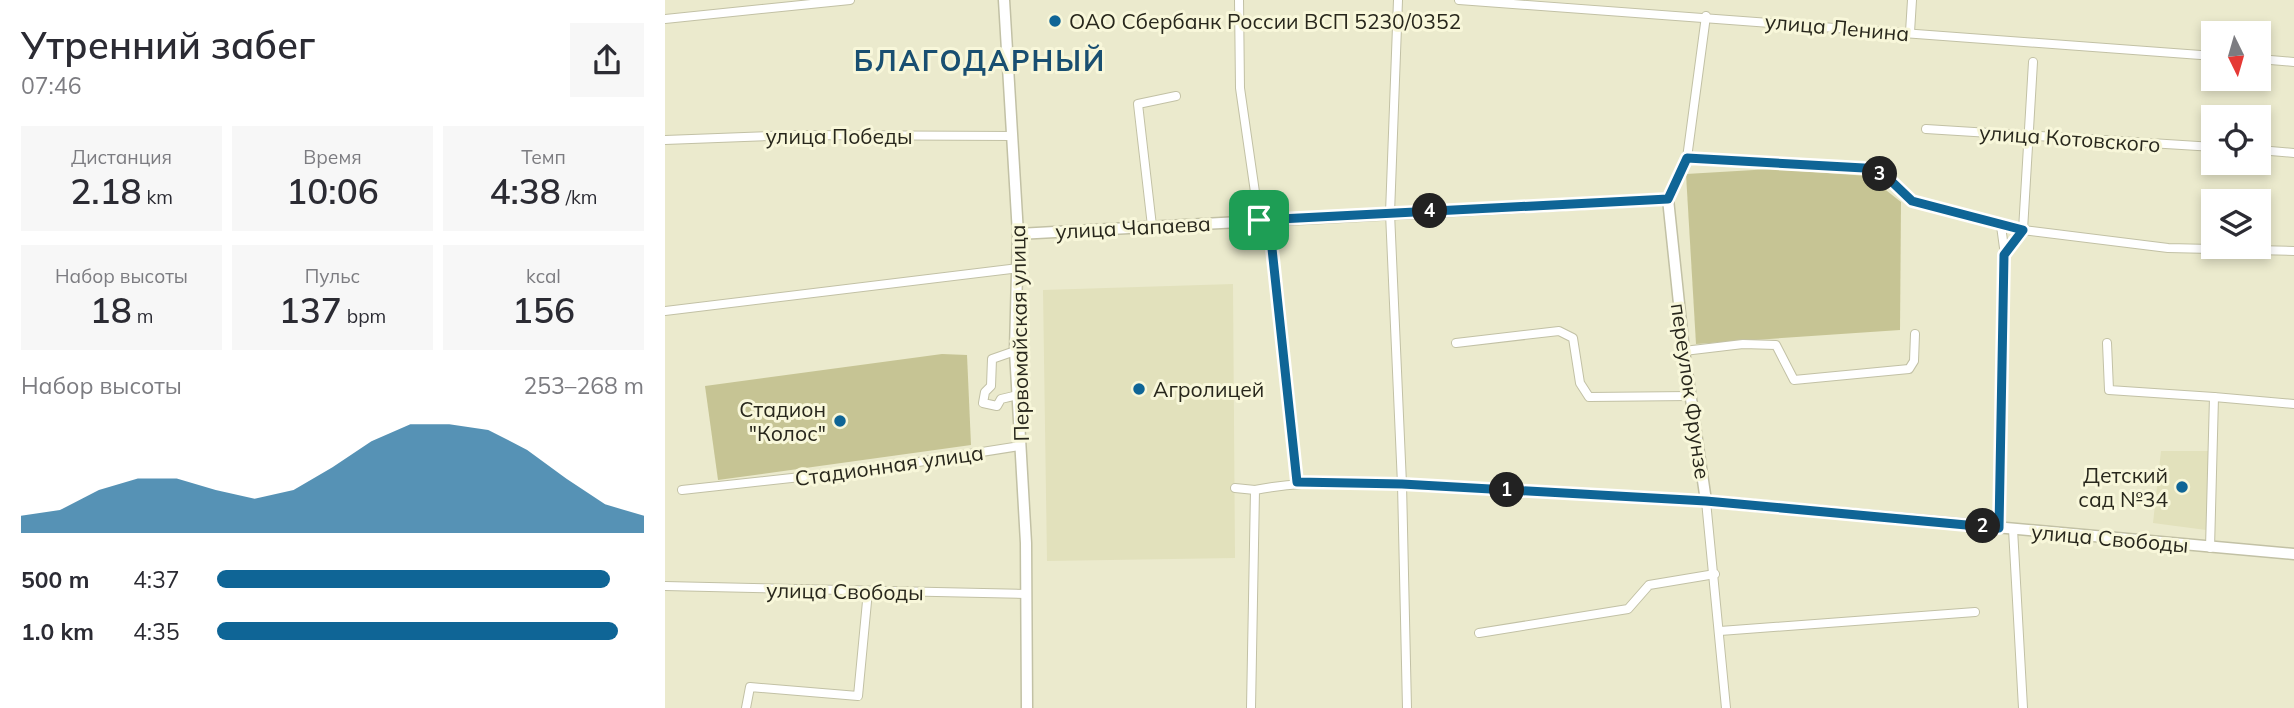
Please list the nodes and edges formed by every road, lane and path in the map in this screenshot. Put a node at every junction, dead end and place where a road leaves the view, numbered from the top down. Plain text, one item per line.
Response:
1 (850, 0) edge
2 (1004, 0) edge
3 (1240, 0) edge
4 (1398, 0) edge
5 (1459, 0) edge
6 (1912, 0) edge
7 (814, 1) edge
8 (1706, 16) junction
9 (665, 19) edge
10 (1910, 32) junction
11 (2201, 55) edge
12 (2271, 60) edge
13 (2033, 62) dead end
14 (2294, 62) edge
15 (1176, 96) dead end
16 (1926, 130) dead end
17 (2031, 135) junction
18 (1013, 136) junction
19 (665, 140) edge
20 (2201, 146) edge
21 (2271, 151) edge
22 (2294, 153) edge
23 (1687, 158) junction
24 (1668, 199) junction
25 (1390, 213) junction
26 (1259, 220) junction
27 (1152, 226) junction
28 (2001, 226) junction
29 (2023, 230) junction
30 (1019, 234) junction
31 (2294, 251) edge
32 (2004, 255) junction
33 (1019, 268) junction
34 (665, 311) edge
35 (1915, 334) dead end
36 (2107, 343) dead end
37 (1456, 344) dead end
38 (1016, 351) junction
39 (1684, 351) junction
40 (1017, 396) junction
41 (1690, 396) junction
42 (2214, 397) junction
43 (2294, 404) edge
44 (1020, 446) junction
45 (1297, 482) junction
46 (1402, 484) junction
47 (1235, 488) dead end
48 (682, 490) dead end
49 (1255, 490) junction
50 (1706, 501) junction
51 (1999, 528) junction
52 (2013, 529) junction
53 (2210, 548) junction
54 (2294, 554) edge
55 (1715, 574) junction
56 (665, 586) edge
57 (868, 592) junction
58 (1025, 594) junction
59 (1975, 612) dead end
60 (1720, 631) junction
61 (1479, 633) dead end
62 (746, 708) edge
63 (1027, 708) edge
64 (1251, 708) edge
65 (1407, 708) edge
66 (1726, 708) edge
67 (2023, 708) edge

1 - 7 street
2 - 18 main road, Первомайская улица
3 - 26 street
4 - 25 street
5 - 8 street, улица Ленина
6 - 10 street
7 - 9 street
8 - 10 street, улица Ленина
8 - 23 street
10 - 11 street, улица Ленина
12 - 14 street
13 - 17 street
15 - 27 street
16 - 17 street, улица Котовского
17 - 20 street, улица Котовского
17 - 29 street
18 - 19 street, улица Победы
18 - 30 main road, Первомайская улица
21 - 22 street
23 - 24 street
23 - 28 street
24 - 25 main road, улица Чапаева
24 - 39 main road, переулок Фрунзе
25 - 26 main road, улица Чапаева
25 - 46 street
26 - 27 main road, улица Чапаева
26 - 45 street
27 - 30 main road, улица Чапаева
28 - 29 street
28 - 32 street
29 - 31 street
29 - 32 street
30 - 33 main road, Первомайская улица
32 - 51 street
33 - 34 street
33 - 38 main road, Первомайская улица
35 - 39 street
36 - 42 street
37 - 41 street
38 - 40 main road, Первомайская улица
38 - 40 street
39 - 41 main road, переулок Фрунзе
40 - 44 main road, Первомайская улица
41 - 50 main road, переулок Фрунзе
42 - 43 street
42 - 53 street
44 - 48 street, Стадионная улица
44 - 58 main road, Первомайская улица
45 - 46 street, улица Свободы
45 - 49 street, улица Свободы
46 - 50 street, улица Свободы
46 - 65 street
47 - 49 street
49 - 64 street
50 - 51 main road, улица Свободы
50 - 55 street, переулок Фрунзе
51 - 52 main road, улица Свободы
52 - 53 main road, улица Свободы
52 - 67 street
53 - 54 main road, улица Свободы
55 - 60 street, переулок Фрунзе
55 - 61 street
56 - 57 street, улица Свободы
57 - 58 street, улица Свободы
57 - 62 street
58 - 63 main road, Первомайская улица
59 - 60 street
60 - 66 street, переулок Фрунзе

